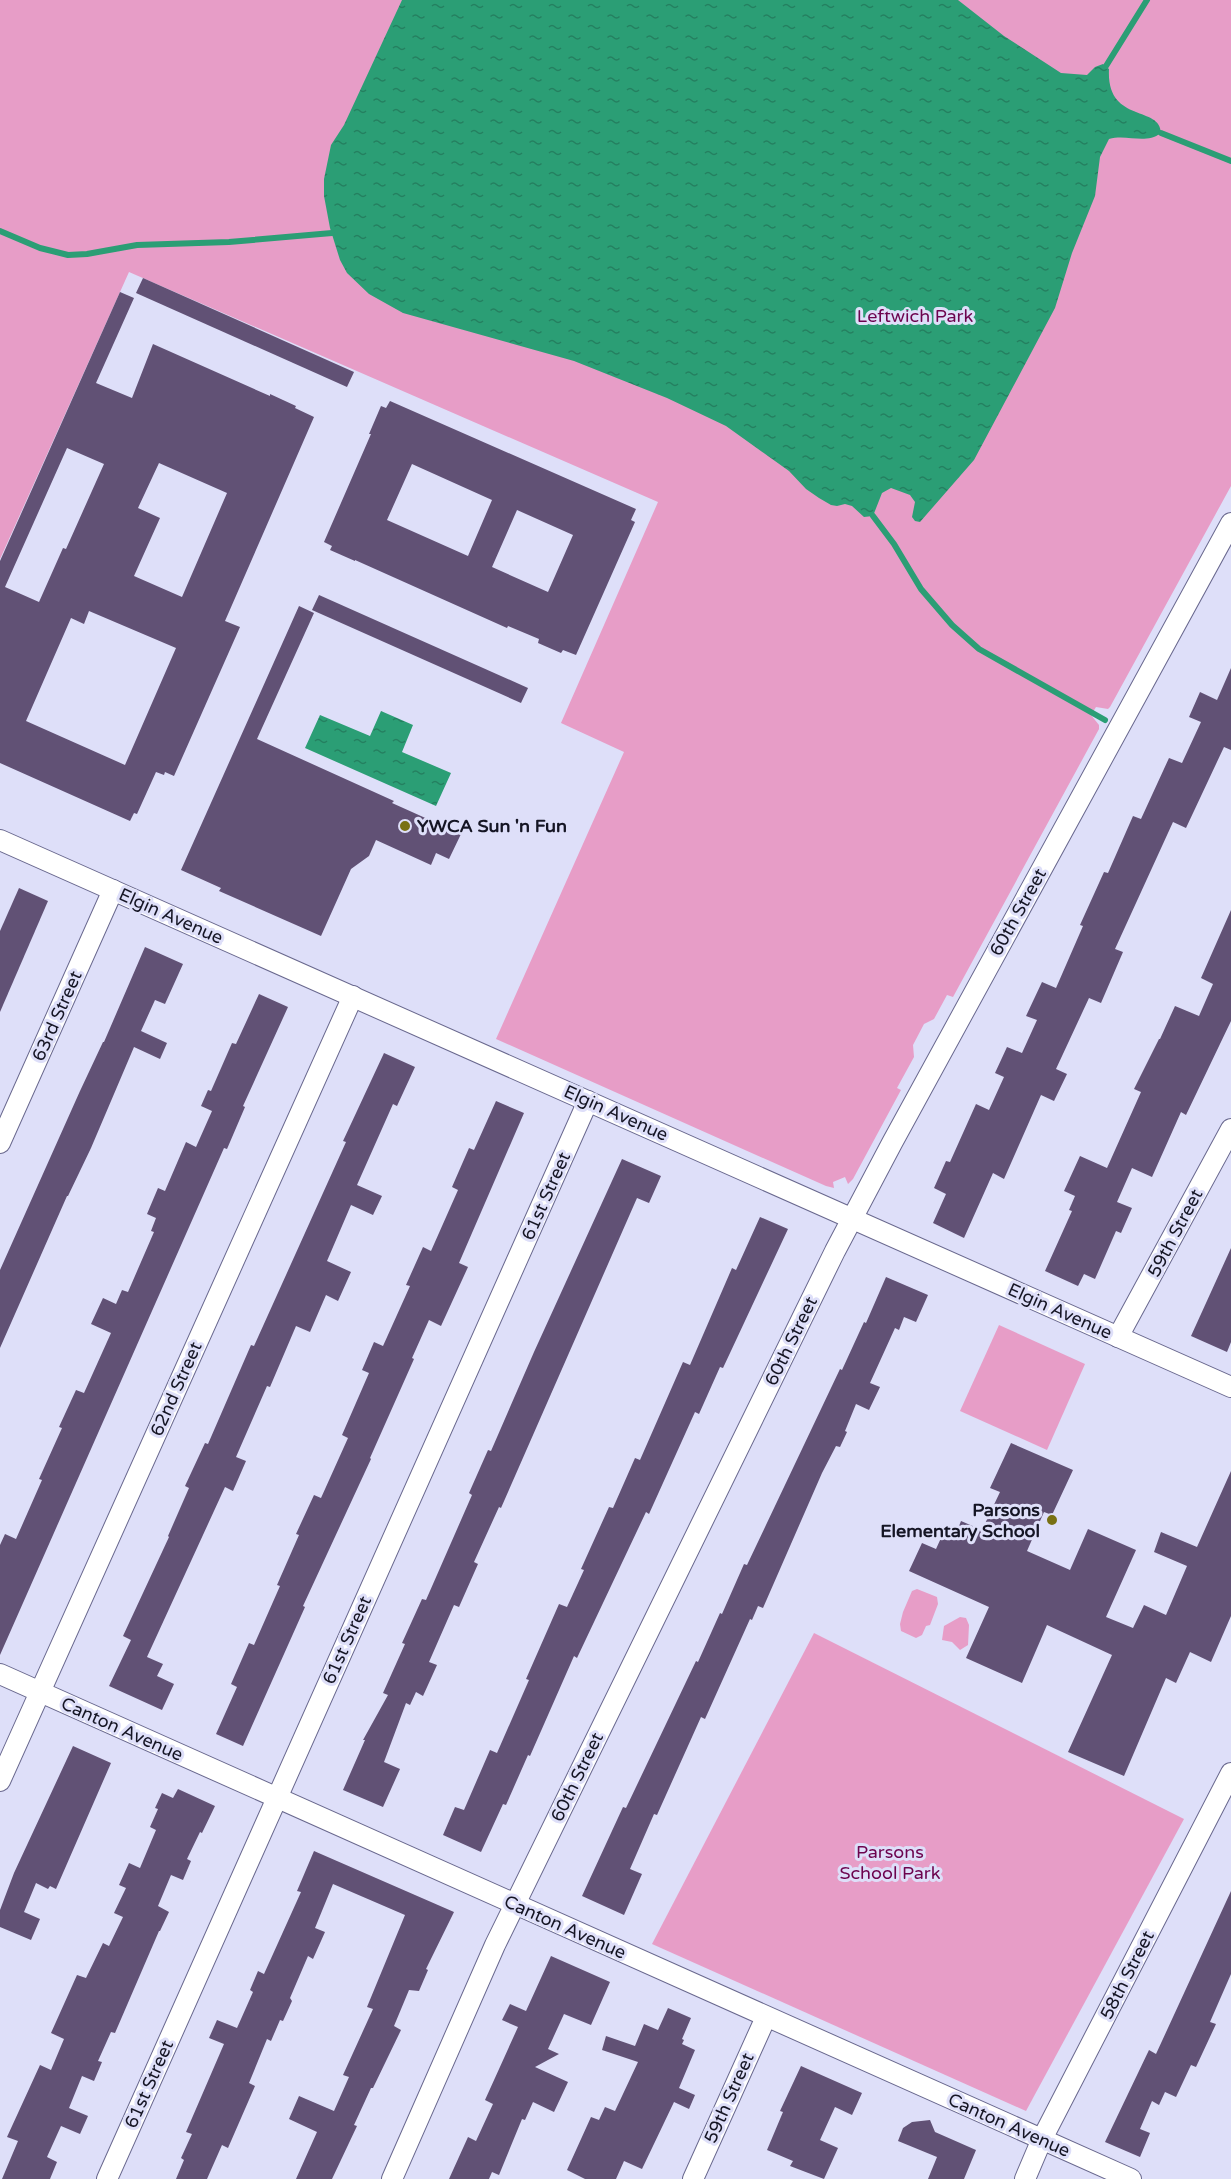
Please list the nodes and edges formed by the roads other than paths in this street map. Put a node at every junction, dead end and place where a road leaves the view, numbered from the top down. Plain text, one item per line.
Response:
1 (1231, 523) edge
2 (0, 840) edge
3 (113, 890) junction
4 (352, 996) junction
5 (588, 1101) junction
6 (1231, 1129) edge
7 (0, 1143) edge
8 (852, 1218) junction
9 (1118, 1337) junction
10 (1231, 1387) edge
11 (0, 1674) edge
12 (40, 1692) junction
13 (1231, 1773) edge
14 (0, 1781) edge
15 (276, 1798) junction
16 (515, 1905) junction
17 (766, 2017) junction
18 (1042, 2139) junction
19 (107, 2179) edge
20 (392, 2179) edge
21 (693, 2179) edge
22 (1025, 2179) edge
23 (1131, 2179) edge

1 - 8 street, 60th Street
2 - 3 street, Elgin Avenue
3 - 4 street, Elgin Avenue
3 - 7 street, 63rd Street
4 - 5 street, Elgin Avenue
4 - 12 street, 62nd Street
5 - 8 street, Elgin Avenue
5 - 15 street, 61st Street
6 - 9 street, 59th Street
8 - 9 street, Elgin Avenue
8 - 16 street, 60th Street
9 - 10 street, Elgin Avenue
11 - 12 street, Canton Avenue
12 - 14 street, 62nd Street
12 - 15 street, Canton Avenue
13 - 18 street, 58th Street
15 - 16 street, Canton Avenue
15 - 19 street, 61st Street
16 - 17 street, Canton Avenue
16 - 20 street, 60th Street
17 - 18 street, Canton Avenue
17 - 21 street, 59th Street
18 - 22 street, 58th Street
18 - 23 street, Canton Avenue

